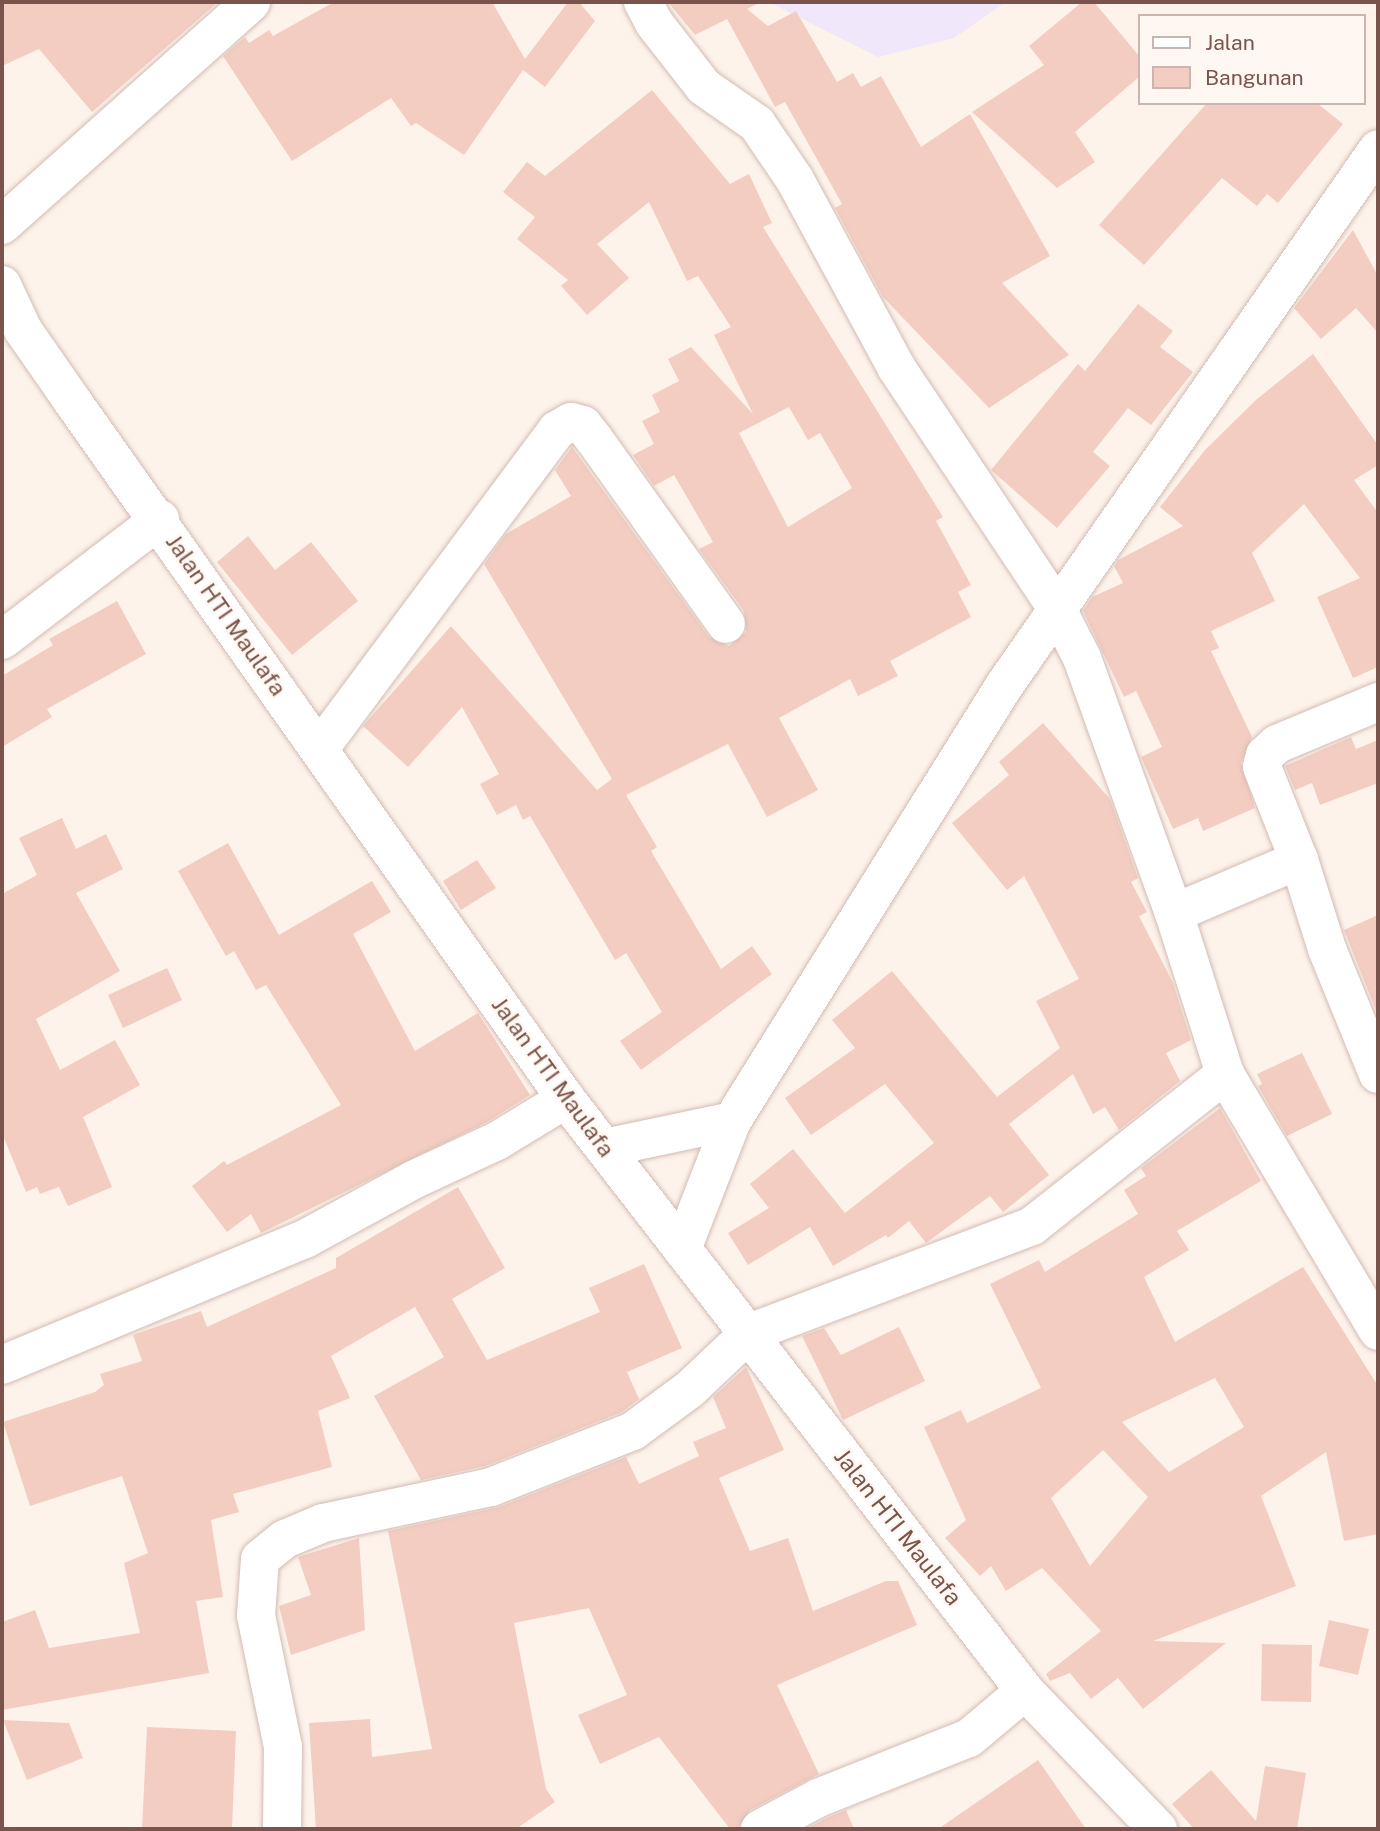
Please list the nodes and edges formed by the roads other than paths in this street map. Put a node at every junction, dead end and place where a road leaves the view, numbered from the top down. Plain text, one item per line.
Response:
1 (251, 2) edge
2 (643, 2) edge
3 (1378, 149) edge
4 (2, 225) edge
5 (2, 285) edge
6 (160, 519) junction
7 (1056, 607) junction
8 (726, 624) dead end
9 (2, 640) edge
10 (1378, 702) edge
11 (320, 748) junction
12 (1299, 860) junction
13 (1174, 913) junction
14 (1225, 1074) junction
15 (1378, 1074) edge
16 (566, 1099) junction
17 (732, 1121) junction
18 (604, 1148) junction
19 (682, 1249) junction
20 (1378, 1331) edge
21 (749, 1333) junction
22 (2, 1365) edge
23 (1025, 1691) junction
24 (282, 1829) edge
25 (760, 1829) edge
26 (1157, 1829) edge

1 - 4 street
2 - 7 street
3 - 7 street
5 - 6 street, Jalan HTI Maulafa
6 - 9 street
6 - 11 street, Jalan HTI Maulafa
7 - 13 street
7 - 17 street
8 - 11 street
10 - 12 street
11 - 16 street, Jalan HTI Maulafa
12 - 13 street
12 - 15 street
13 - 14 street
14 - 20 street
14 - 21 street
16 - 18 street, Jalan HTI Maulafa
16 - 22 street
17 - 18 street
17 - 19 street
18 - 19 street, Jalan HTI Maulafa
19 - 21 street, Jalan HTI Maulafa
21 - 23 street, Jalan HTI Maulafa
21 - 24 street
23 - 25 street
23 - 26 street, Jalan HTI Maulafa

